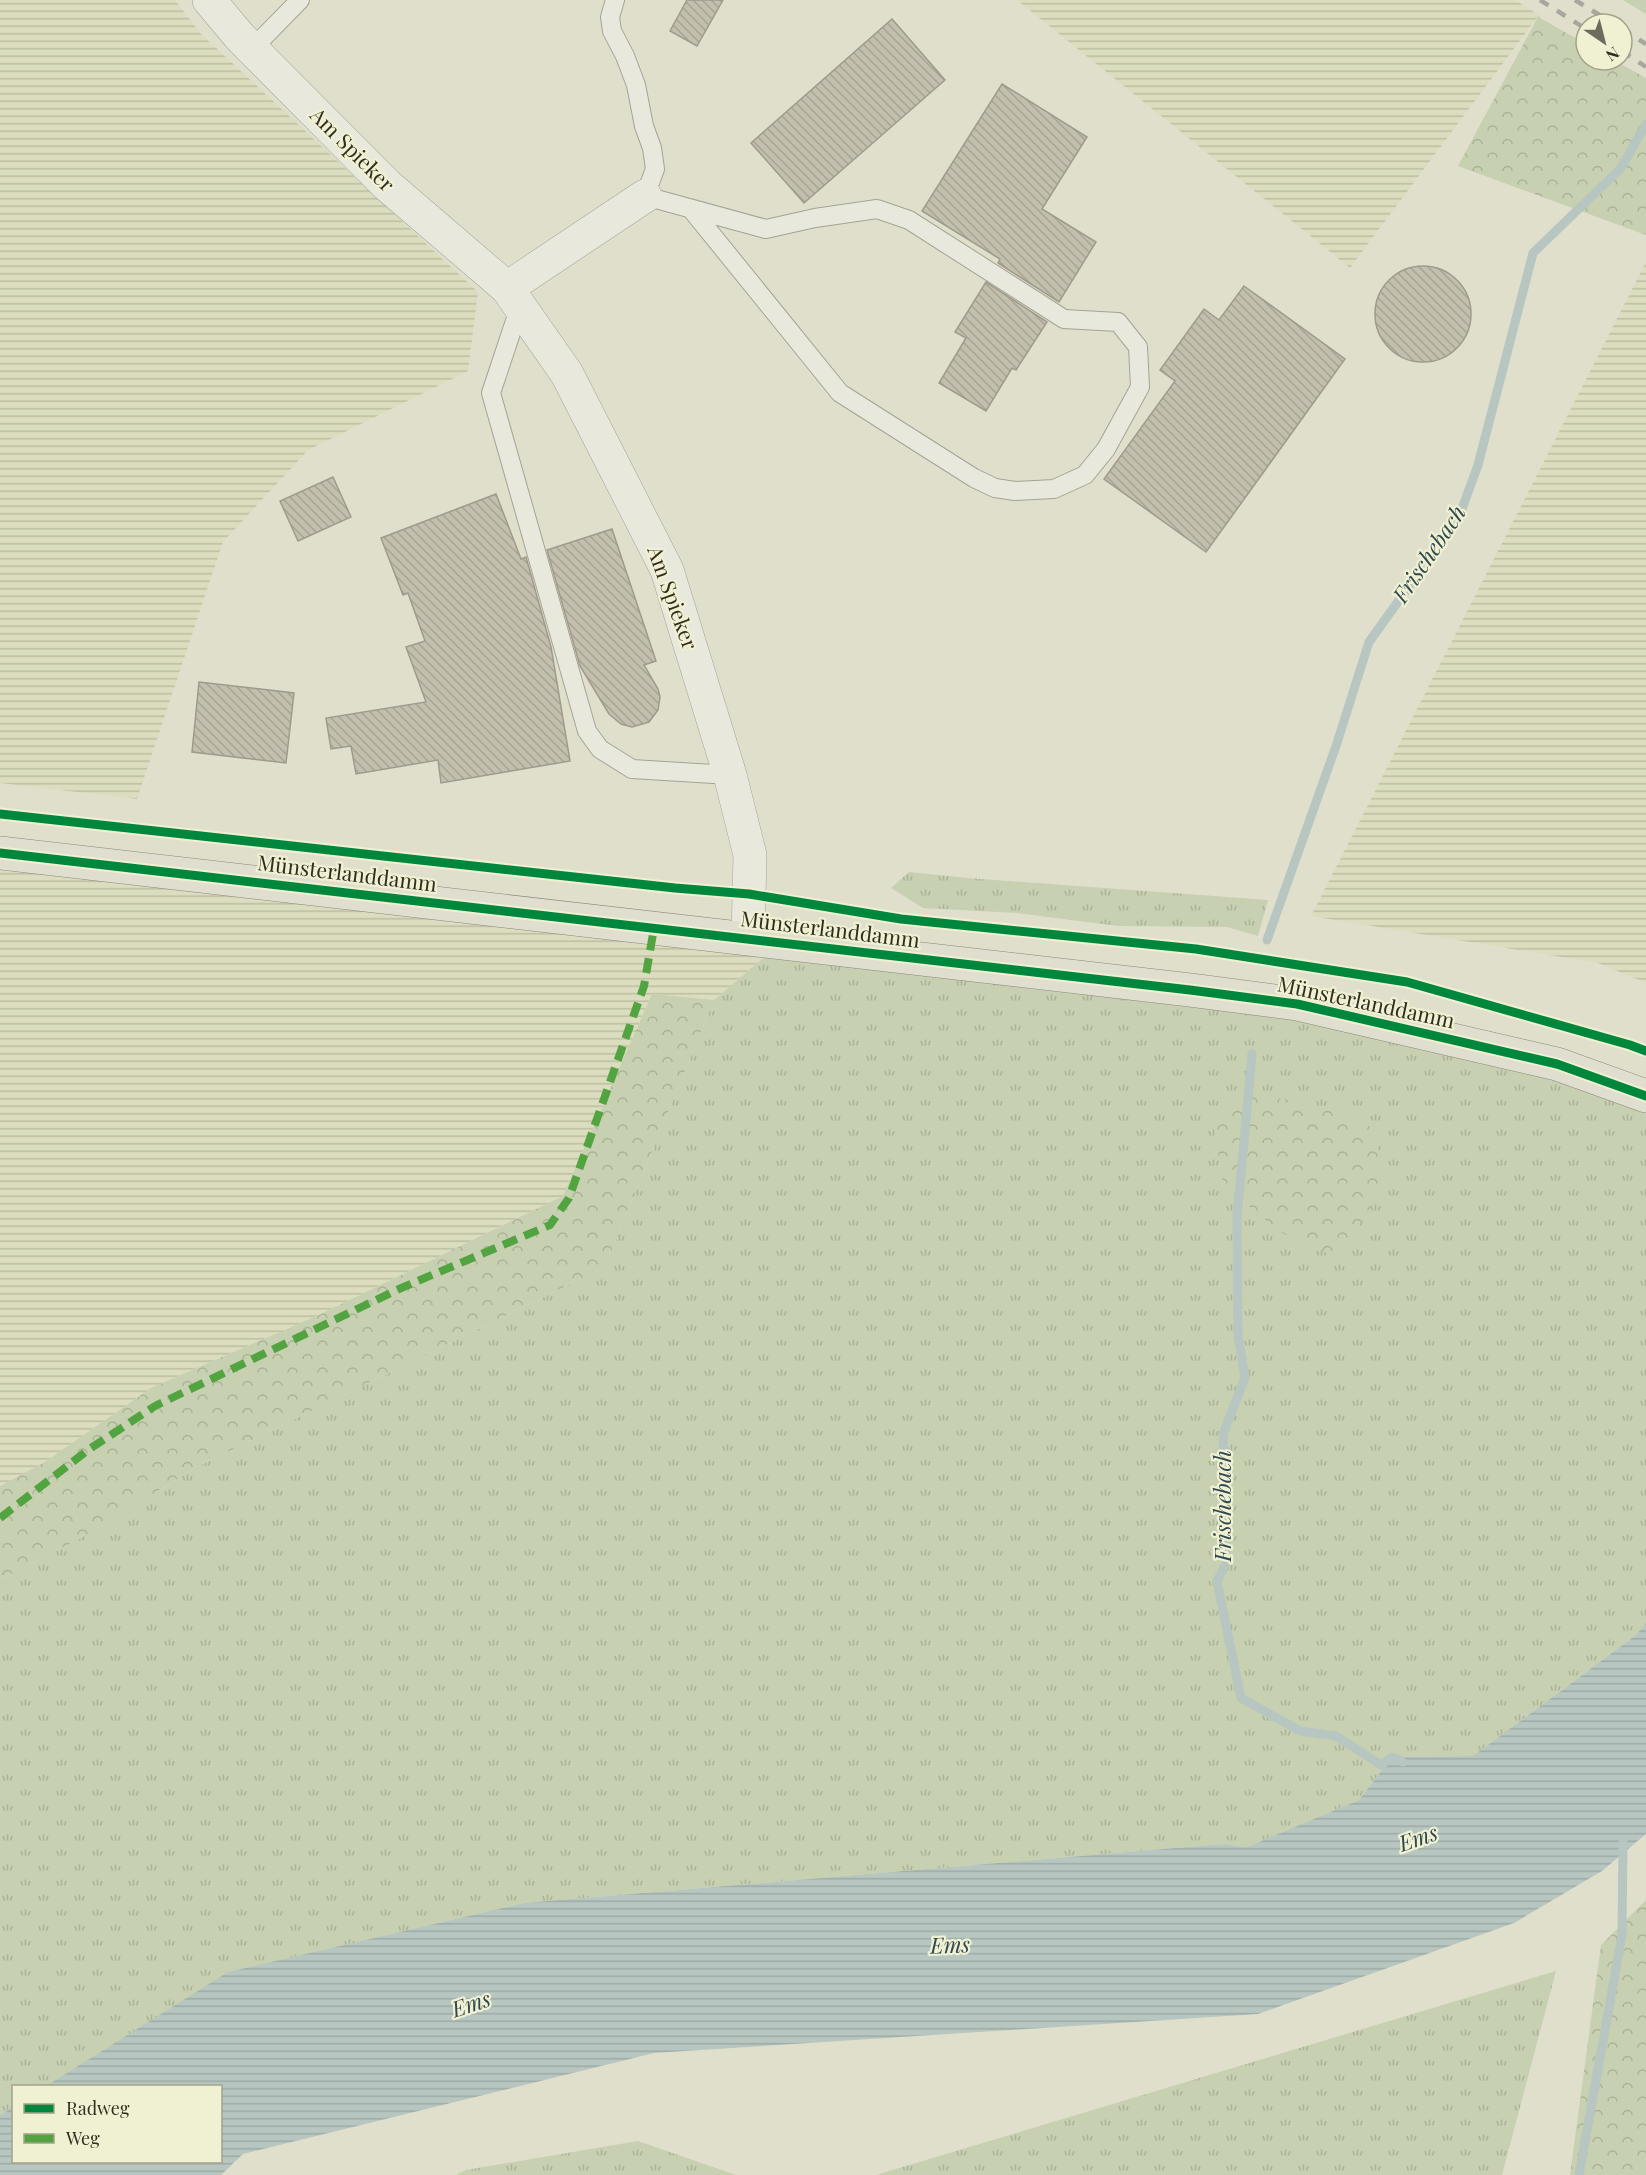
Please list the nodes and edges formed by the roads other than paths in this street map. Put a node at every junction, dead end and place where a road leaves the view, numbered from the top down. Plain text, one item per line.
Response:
1 (209, 0) edge
2 (300, 0) edge
3 (615, 0) edge
4 (252, 49) junction
5 (645, 196) junction
6 (691, 209) junction
7 (514, 297) junction
8 (730, 775) junction
9 (0, 853) edge
10 (748, 938) junction
11 (1646, 1096) edge

1 - 4 street, Am Spieker
2 - 4 lane
3 - 5 lane
4 - 7 street, Am Spieker
5 - 6 lane
5 - 7 street
6 - 6 lane
7 - 8 street, Am Spieker
7 - 8 lane
8 - 10 street, Am Spieker
9 - 10 main road, Münsterlanddamm
10 - 11 main road, Münsterlanddamm

